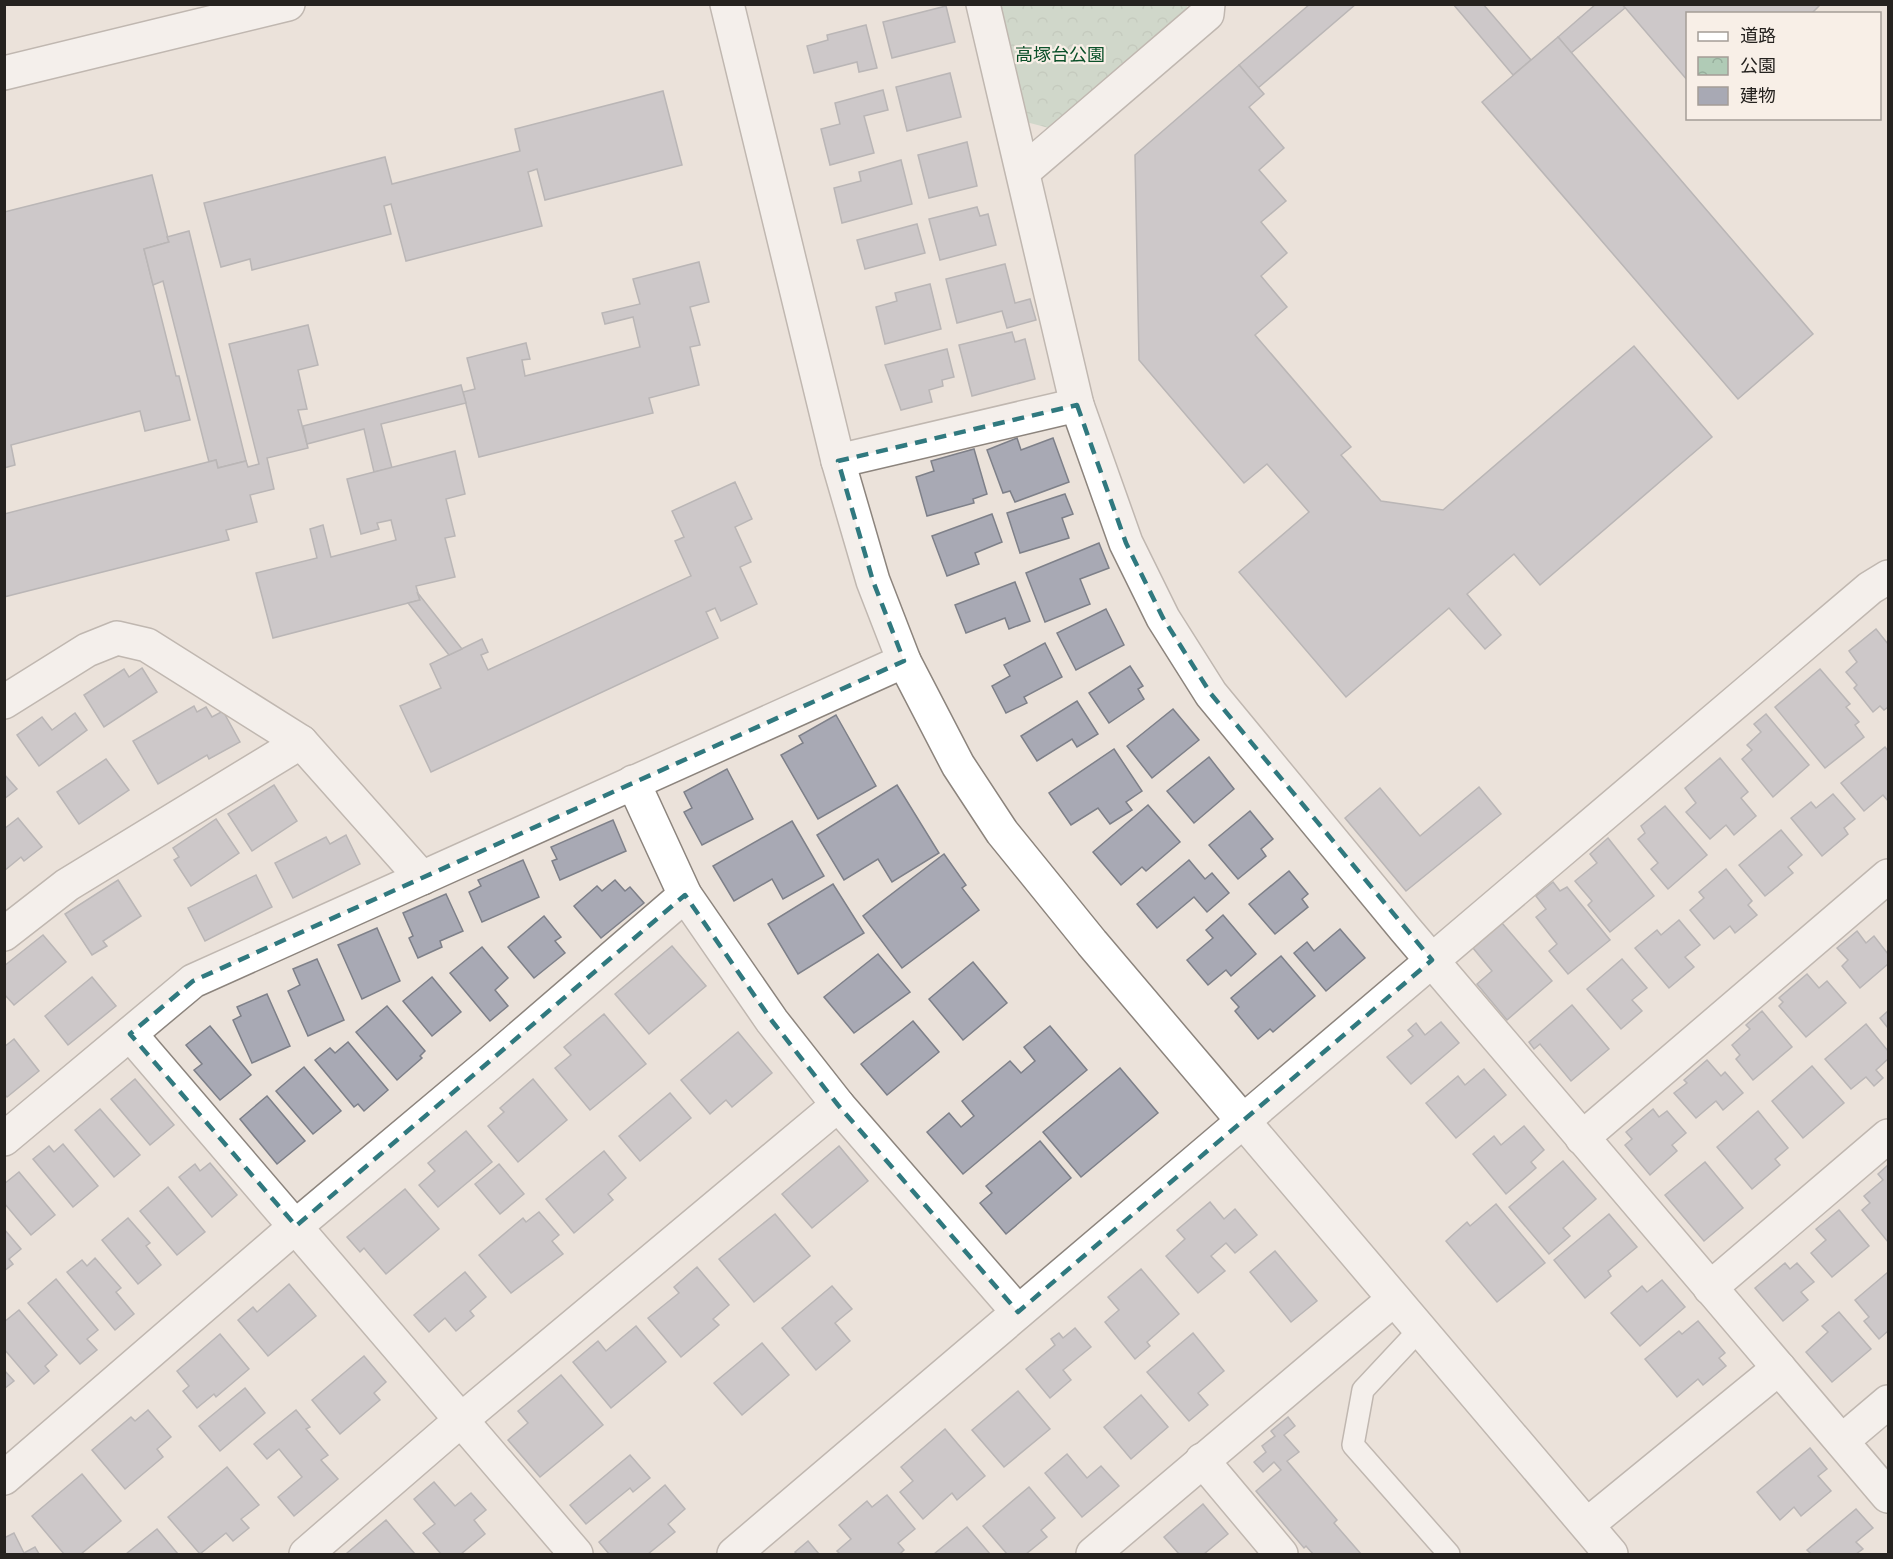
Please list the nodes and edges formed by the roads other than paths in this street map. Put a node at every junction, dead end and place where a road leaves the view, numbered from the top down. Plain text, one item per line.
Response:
1 (288, 4) edge
2 (727, 4) edge
3 (983, 4) edge
4 (1208, 4) edge
5 (4, 73) edge
6 (1024, 171) junction
7 (1077, 405) junction
8 (838, 461) junction
9 (1888, 577) edge
10 (904, 661) junction
11 (4, 702) edge
12 (301, 742) junction
13 (633, 782) junction
14 (1888, 876) edge
15 (422, 878) junction
16 (685, 895) junction
17 (4, 934) edge
18 (1432, 960) junction
19 (130, 1034) junction
20 (838, 1105) junction
21 (1243, 1120) junction
22 (1888, 1137) edge
23 (1582, 1138) junction
24 (4, 1139) edge
25 (296, 1226) junction
26 (1710, 1288) junction
27 (1394, 1299) junction
28 (1018, 1312) junction
29 (1420, 1329) junction
30 (1779, 1368) junction
31 (1888, 1402) edge
32 (461, 1420) junction
33 (1842, 1441) junction
34 (1202, 1460) junction
35 (4, 1478) edge
36 (1888, 1496) edge
37 (1587, 1525) junction
38 (306, 1554) edge
39 (576, 1554) edge
40 (734, 1554) edge
41 (1093, 1554) edge
42 (1281, 1554) edge
43 (1449, 1554) edge
44 (1611, 1554) edge

1 - 5 street
2 - 8 street
3 - 6 street
4 - 6 street
6 - 7 street
7 - 8 street
7 - 18 street
8 - 10 street
9 - 18 street
10 - 13 street
10 - 21 street
11 - 12 street
12 - 15 street
12 - 17 street
13 - 15 street
13 - 16 street
14 - 23 street
15 - 19 street
16 - 20 street
16 - 25 street
18 - 21 street
18 - 23 street
19 - 24 street
19 - 25 street
20 - 28 street
20 - 32 street
21 - 27 street
21 - 28 street
22 - 26 street
23 - 26 street
25 - 32 street
25 - 35 street
26 - 30 street
27 - 29 street
27 - 34 street
28 - 40 street
29 - 37 street
29 - 43 lane
30 - 33 street
30 - 37 street
31 - 33 street
32 - 38 street
32 - 39 street
33 - 36 street
34 - 41 street
34 - 42 street
37 - 44 street

